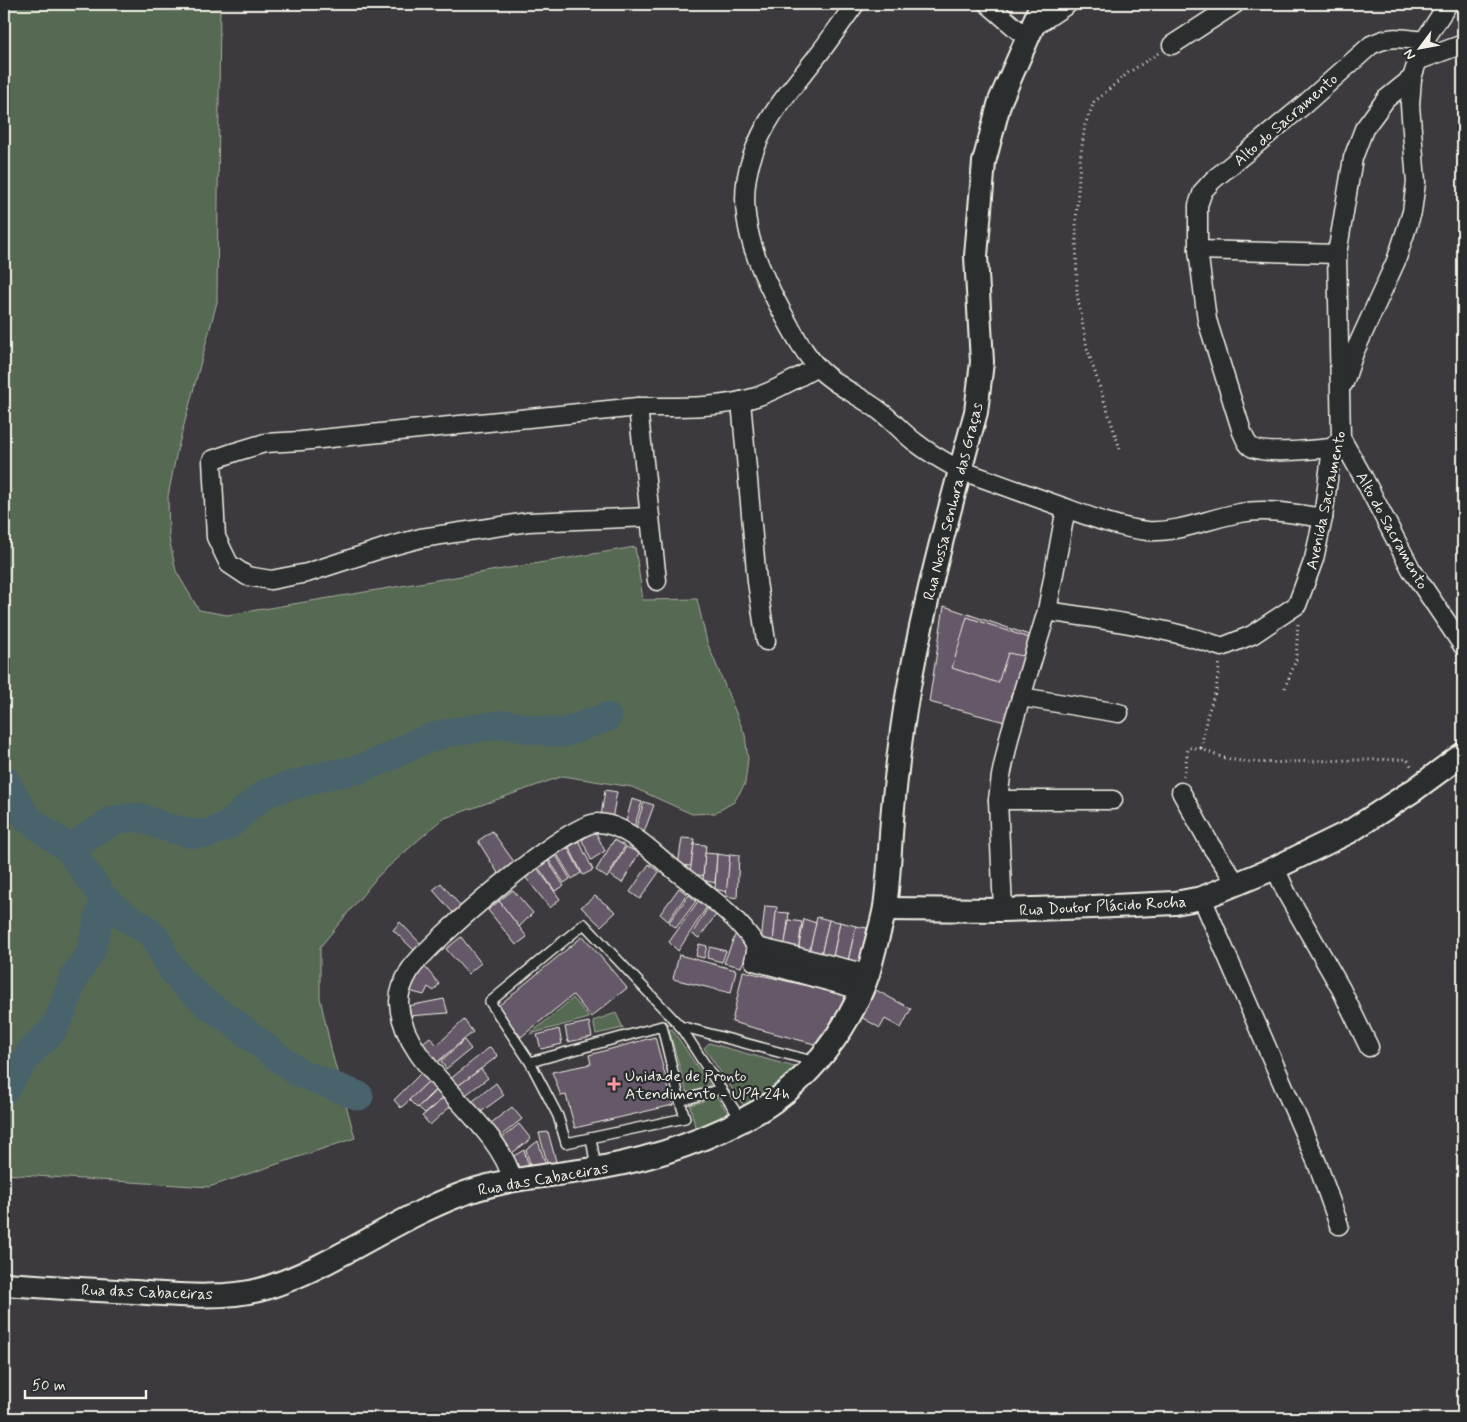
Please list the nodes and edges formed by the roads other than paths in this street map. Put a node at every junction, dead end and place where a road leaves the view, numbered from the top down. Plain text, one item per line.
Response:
1 (855, 4) edge
2 (988, 4) edge
3 (1041, 4) edge
4 (1068, 4) edge
5 (1235, 4) edge
6 (1448, 4) edge
7 (1030, 33) junction
8 (1424, 41) junction
9 (1463, 44) edge
10 (1172, 46) road end
11 (1417, 61) junction
12 (1412, 78) junction
13 (1198, 250) junction
14 (1337, 254) junction
15 (818, 367) junction
16 (1340, 398) junction
17 (741, 401) junction
18 (638, 407) junction
19 (1337, 443) junction
20 (960, 470) junction
21 (1066, 508) junction
22 (650, 517) junction
23 (1323, 518) junction
24 (657, 581) dead end
25 (1047, 611) junction
26 (766, 641) dead end
27 (1463, 646) edge
28 (1021, 696) junction
29 (1119, 713) dead end
30 (1463, 754) edge
31 (1181, 792) road end
32 (998, 800) junction
33 (1114, 800) dead end
34 (1275, 868) junction
35 (1236, 884) junction
36 (1202, 898) junction
37 (885, 909) junction
38 (1003, 910) junction
39 (865, 982) junction
40 (680, 1026) junction
41 (1369, 1047) dead end
42 (530, 1062) junction
43 (816, 1062) junction
44 (721, 1089) junction
45 (680, 1101) junction
46 (741, 1121) junction
47 (591, 1138) junction
48 (596, 1168) junction
49 (513, 1181) junction
50 (1339, 1225) dead end
51 (4, 1284) edge

1 - 15 street
2 - 7 street
3 - 7 street, Rua Nossa Senhora das Graças
4 - 7 street
5 - 10 street
6 - 8 street, Avenida Sacramento
7 - 20 street, Rua Nossa Senhora das Graças
8 - 11 street, Avenida Sacramento
8 - 13 street, Alto do Sacramento
9 - 11 street
11 - 12 street, Avenida Sacramento
12 - 14 street, Avenida Sacramento
12 - 16 street, Avenida Sacramento
13 - 14 street
13 - 19 street, Alto do Sacramento
14 - 16 street, Avenida Sacramento
15 - 17 street
15 - 20 street
16 - 19 street, Avenida Sacramento
17 - 18 street
17 - 26 street
18 - 22 street
18 - 22 street
19 - 23 street, Avenida Sacramento
19 - 27 street, Alto do Sacramento
20 - 21 street
20 - 37 street, Rua Nossa Senhora das Graças
21 - 23 street
21 - 25 street
22 - 24 street
23 - 25 street, Avenida Sacramento
25 - 28 street
28 - 29 street
28 - 32 street
30 - 34 street, Rua Doutor Plácido Rocha
31 - 35 street
32 - 33 street
32 - 38 street
34 - 35 street, Rua Doutor Plácido Rocha
34 - 41 street
35 - 36 street, Rua Doutor Plácido Rocha
36 - 38 street, Rua Doutor Plácido Rocha
36 - 50 street
37 - 38 street, Rua Doutor Plácido Rocha
37 - 39 street, Rua das Cabaceiras
39 - 43 street, Rua das Cabaceiras
39 - 49 street
40 - 42 lane
40 - 43 lane
40 - 44 lane
42 - 45 lane
42 - 47 lane
43 - 46 street, Rua das Cabaceiras
44 - 45 lane
44 - 46 lane
45 - 47 lane
46 - 48 street, Rua das Cabaceiras
47 - 48 lane
48 - 49 street, Rua das Cabaceiras
49 - 51 street, Rua das Cabaceiras

